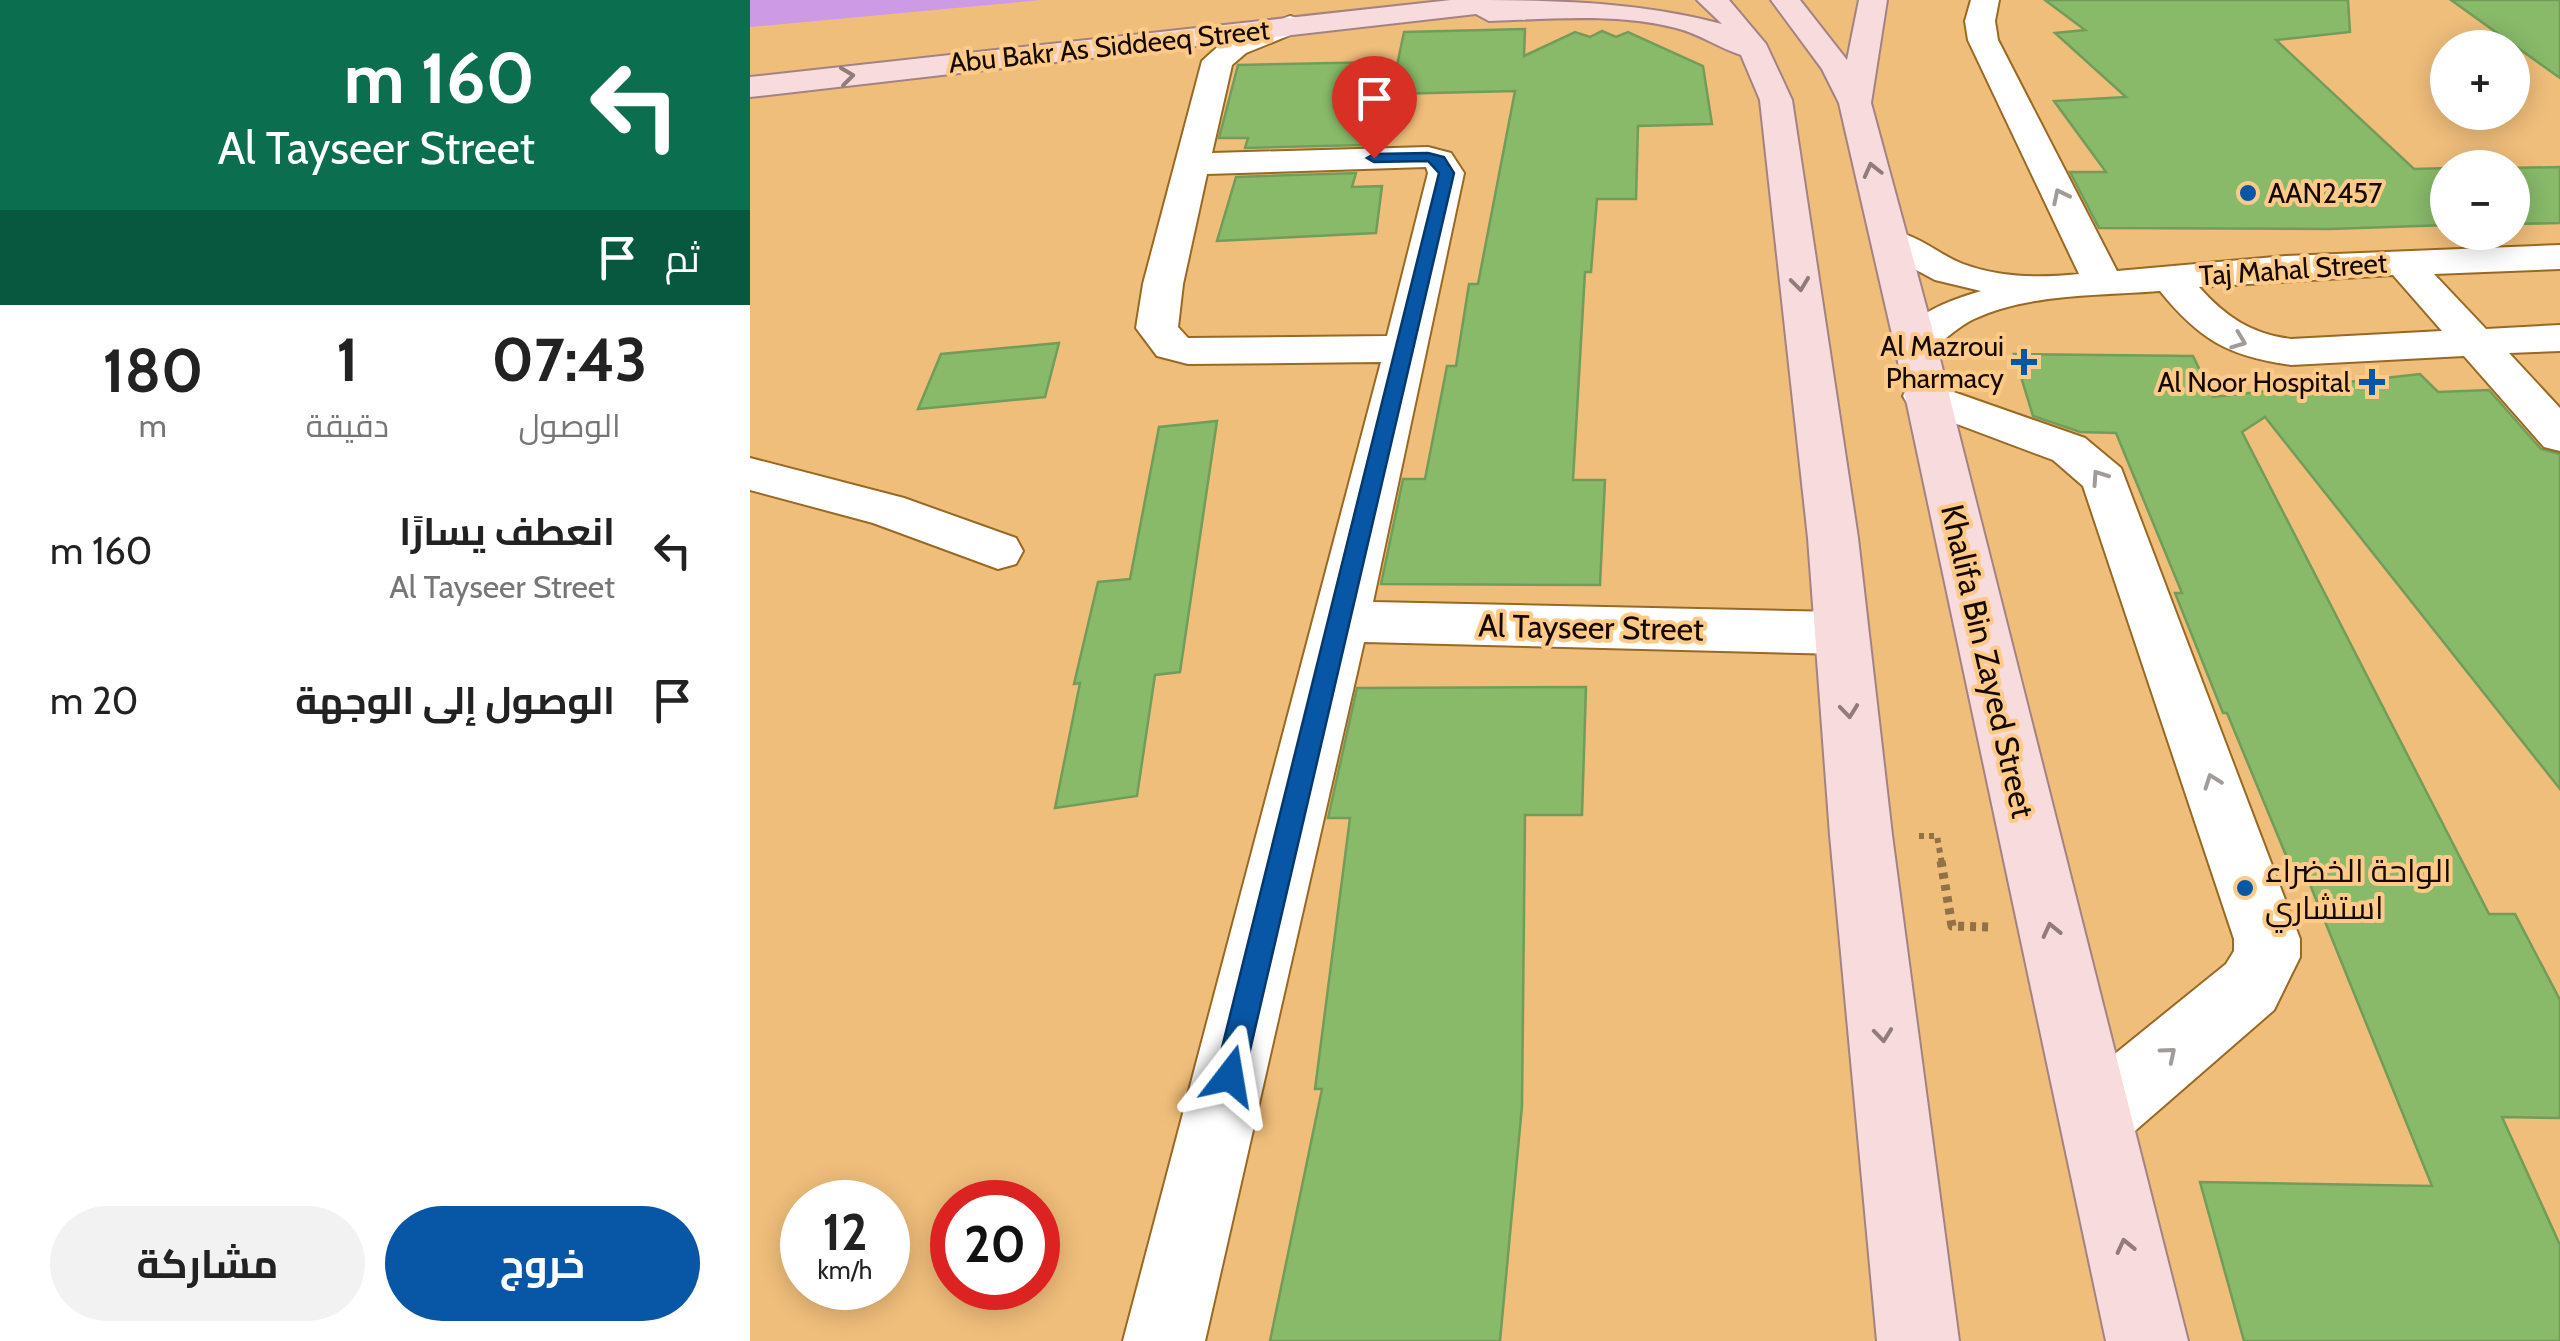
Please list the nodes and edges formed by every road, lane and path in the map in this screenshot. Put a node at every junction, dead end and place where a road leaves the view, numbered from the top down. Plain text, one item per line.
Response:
1 (1528, 0) edge
2 (1711, 0) edge
3 (1784, 0) edge
4 (1872, 0) edge
5 (1986, 0) edge
6 (1405, 7) edge
7 (1290, 25) junction
8 (1163, 39) junction
9 (1758, 55) junction
10 (1217, 61) junction
11 (750, 87) edge
12 (1854, 103) junction
13 (1191, 164) junction
14 (1890, 241) junction
15 (2560, 257) edge
16 (2402, 262) junction
17 (2169, 277) junction
18 (2103, 283) junction
19 (2027, 290) junction
20 (2560, 338) edge
21 (2476, 342) junction
22 (1407, 348) junction
23 (1920, 370) junction
24 (2560, 436) edge
25 (750, 474) edge
26 (998, 550) dead end
27 (1342, 621) junction
28 (1841, 634) junction
29 (1861, 836) junction
30 (2051, 929) junction
31 (2095, 1117) junction
32 (1164, 1341) edge
33 (1918, 1341) edge
34 (2147, 1341) edge

1 - 6 main road, Abu Bakr As Siddeeq Street
2 - 9 main road
3 - 12 main road, Khalifa Bin Zayed Street
4 - 12 main road
18 -> 5 street
6 - 7 main road, Abu Bakr As Siddeeq Street
6 - 9 main road
7 - 8 main road, Abu Bakr As Siddeeq Street
7 - 10 street
8 - 10 street
11 -> 8 main road, Abu Bakr As Siddeeq Street
9 -> 28 main road
10 - 13 street
14 -> 12 main road, Khalifa Bin Zayed Street
13 - 22 street
13 - 22 street
14 - 19 street, Taj Mahal Street
14 - 23 main road, Khalifa Bin Zayed Street
15 - 16 street, Taj Mahal Street
16 - 17 street, Taj Mahal Street
16 - 21 street
17 - 18 street, Taj Mahal Street
17 -> 21 street
18 - 19 street, Taj Mahal Street
19 - 23 street, Taj Mahal Street
20 - 21 street
21 - 24 street
22 - 27 street
23 - 30 main road, Khalifa Bin Zayed Street
31 -> 23 street
25 - 26 street
27 - 28 street, Al Tayseer Street
27 - 32 street
28 -> 29 main road
29 - 30 path
29 -> 33 main road
31 -> 30 main road, Khalifa Bin Zayed Street
34 -> 31 main road, Khalifa Bin Zayed Street

